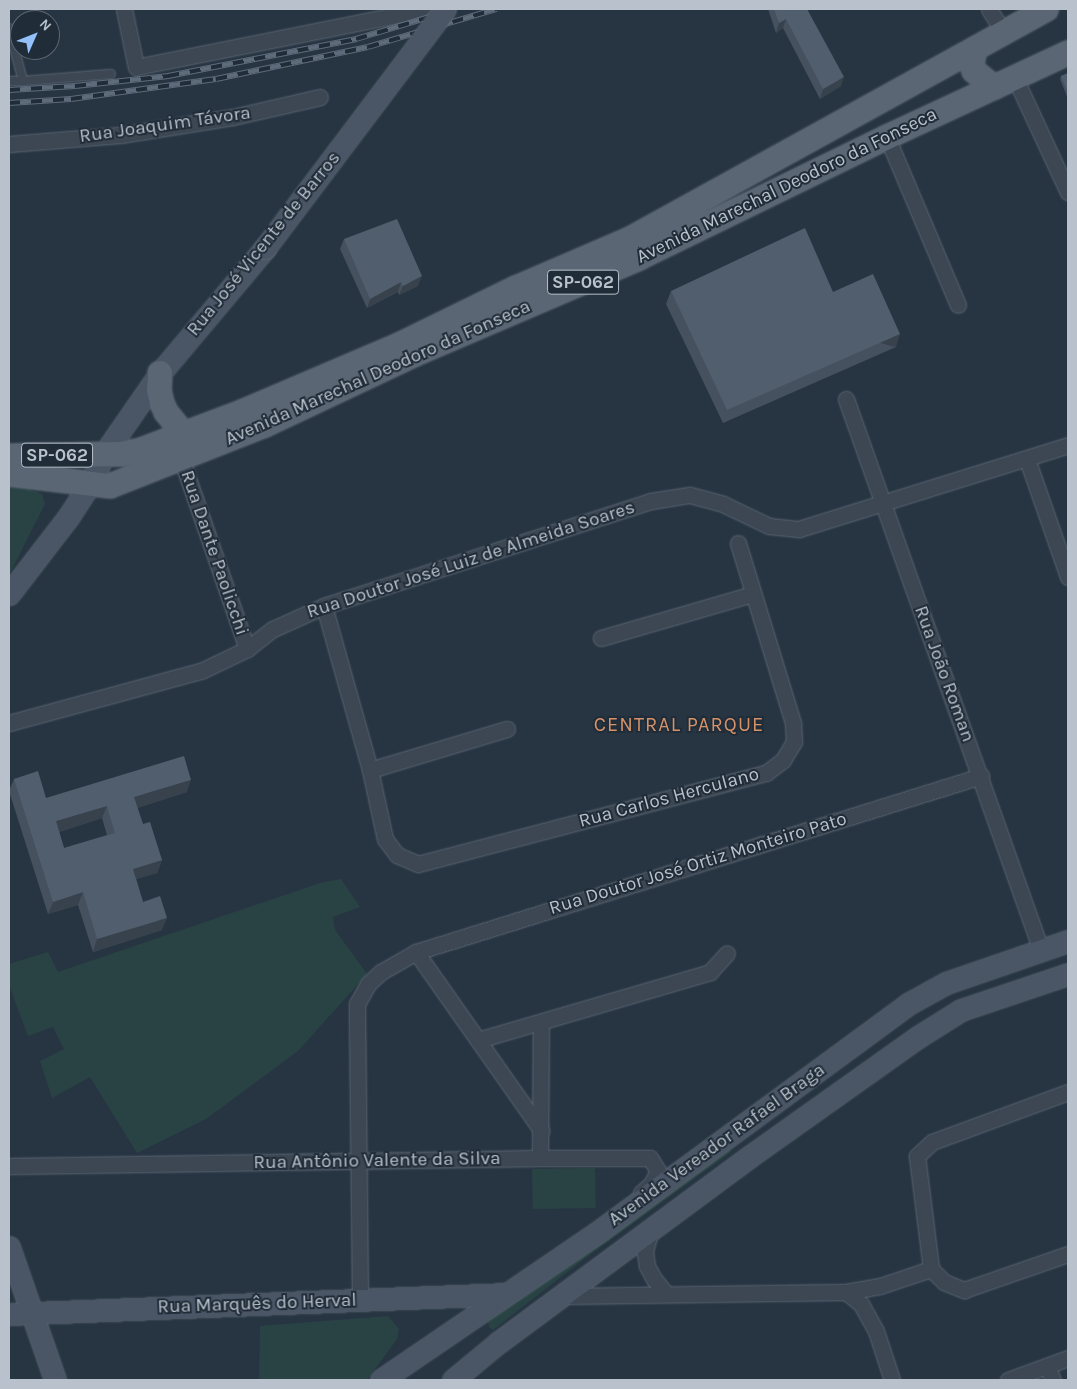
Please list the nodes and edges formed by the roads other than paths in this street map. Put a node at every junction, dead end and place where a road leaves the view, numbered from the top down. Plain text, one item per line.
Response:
1 (124, 9) edge
2 (427, 9) edge
3 (445, 9) edge
4 (989, 9) edge
5 (1046, 9) edge
6 (393, 12) edge
7 (9, 28) edge
8 (1004, 33) junction
9 (975, 49) junction
10 (1068, 53) edge
11 (111, 74) dead end
12 (1015, 78) junction
13 (9, 81) edge
14 (23, 81) junction
15 (994, 87) junction
16 (320, 97) dead end
17 (887, 137) junction
18 (9, 144) edge
19 (782, 156) junction
20 (779, 190) junction
21 (1068, 192) edge
22 (958, 305) dead end
23 (160, 373) junction
24 (846, 399) dead end
25 (184, 434) junction
26 (1068, 445) edge
27 (104, 454) junction
28 (9, 456) edge
29 (181, 458) junction
30 (1027, 459) junction
31 (9, 474) edge
32 (90, 484) junction
33 (883, 502) junction
34 (738, 543) dead end
35 (1068, 577) edge
36 (9, 594) edge
37 (752, 594) junction
38 (324, 606) junction
39 (601, 638) dead end
40 (247, 649) junction
41 (9, 723) edge
42 (508, 729) dead end
43 (370, 770) junction
44 (980, 776) junction
45 (1068, 941) edge
46 (1041, 950) junction
47 (416, 952) junction
48 (727, 953) dead end
49 (1068, 974) edge
50 (887, 1020) junction
51 (541, 1023) junction
52 (478, 1040) junction
53 (826, 1065) junction
54 (874, 1067) junction
55 (1068, 1092) edge
56 (815, 1109) junction
57 (541, 1130) junction
58 (540, 1158) junction
59 (360, 1161) junction
60 (9, 1166) edge
61 (602, 1229) junction
62 (651, 1229) junction
63 (9, 1247) edge
64 (1068, 1254) edge
65 (931, 1269) junction
66 (846, 1292) junction
67 (505, 1294) junction
68 (666, 1294) junction
69 (563, 1296) junction
70 (360, 1299) junction
71 (31, 1313) junction
72 (480, 1313) junction
73 (9, 1314) edge
74 (499, 1342) junction
75 (1068, 1358) edge
76 (1047, 1366) junction
77 (55, 1380) edge
78 (381, 1380) edge
79 (453, 1380) edge
80 (892, 1380) edge
81 (1008, 1380) edge
82 (1053, 1380) edge

1 - 6 street
2 - 6 street
3 - 23 main road, Rua José Vicente de Barros, bridge
4 - 8 street
5 - 8 main road, Avenida Marechal Deodoro da Fonseca / SP-062
7 - 14 lane
8 - 9 main road, Avenida Marechal Deodoro da Fonseca / SP-062
9 - 15 main road
9 - 19 main road, Avenida Marechal Deodoro da Fonseca / SP-062
10 - 12 main road, Avenida Marechal Deodoro da Fonseca / SP-062
11 - 14 lane
12 - 15 main road, Avenida Marechal Deodoro da Fonseca / SP-062
12 - 21 street
13 - 14 lane
15 - 17 main road, Avenida Marechal Deodoro da Fonseca / SP-062
16 - 18 street, Rua Joaquim Távora
17 - 20 main road, Avenida Marechal Deodoro da Fonseca / SP-062
17 - 22 street
19 - 20 main road
19 - 25 main road, Avenida Marechal Deodoro da Fonseca / SP-062
20 - 29 main road, Avenida Marechal Deodoro da Fonseca / SP-062
23 - 25 main road
23 - 27 main road, Rua José Vicente de Barros
24 - 33 street, Rua João Roman
25 - 27 main road, Avenida Marechal Deodoro da Fonseca / SP-062
25 - 29 main road
26 - 30 street, Rua Doutor José Luiz de Almeida Soares
27 - 28 main road, SP-062
27 - 32 main road, Rua José Vicente de Barros
29 - 32 main road, Avenida Marechal Deodoro da Fonseca / SP-062
29 - 40 street, Rua Dante Paolicchi
30 - 33 street, Rua Doutor José Luiz de Almeida Soares
30 - 35 street
31 - 32 main road, SP-062
32 - 36 main road, Rua José Vicente de Barros
33 - 38 street, Rua Doutor José Luiz de Almeida Soares
33 - 44 street, Rua João Roman
34 - 37 street, Rua Carlos Herculano
37 - 39 street
37 - 43 street, Rua Carlos Herculano
38 - 40 street, Rua Doutor José Luiz de Almeida Soares
38 - 43 street
40 - 41 street, Rua Doutor José Luiz de Almeida Soares
42 - 43 street
44 - 46 street, Rua João Roman
44 - 47 street, Rua Doutor José Ortiz Monteiro Pato
45 - 46 main road, Avenida Vereador Rafael Braga
46 - 50 main road, Avenida Vereador Rafael Braga
47 - 52 street
47 - 59 street, Rua Doutor José Ortiz Monteiro Pato
48 - 51 street
49 - 54 main road, Avenida Vereador Rafael Braga
50 - 53 main road, Avenida Vereador Rafael Braga
50 - 54 main road
51 - 52 street
51 - 57 street
52 - 57 street
53 - 56 main road
53 - 61 main road, Avenida Vereador Rafael Braga
54 - 56 main road, Avenida Vereador Rafael Braga
55 - 65 street
56 - 62 main road, Avenida Vereador Rafael Braga
57 - 58 street
58 - 59 street, Rua Antônio Valente da Silva
58 - 61 street, Rua Antônio Valente da Silva
59 - 60 street, Rua Antônio Valente da Silva
59 - 70 street, Rua Doutor José Ortiz Monteiro Pato
61 - 67 main road, Avenida Vereador Rafael Braga
62 - 68 street
62 - 69 main road, Avenida Vereador Rafael Braga
63 - 71 main road
64 - 65 street
65 - 66 street
66 - 68 street
66 - 80 street
67 - 70 main road, Rua Marquês do Herval
67 - 72 main road, Avenida Vereador Rafael Braga
68 - 69 street
69 - 74 main road, Avenida Vereador Rafael Braga
70 - 71 main road, Rua Marquês do Herval
71 - 73 main road, Rua Marquês do Herval
71 - 77 main road
72 - 74 main road
72 - 78 main road, Avenida Vereador Rafael Braga
74 - 79 main road, Avenida Vereador Rafael Braga
75 - 76 street
76 - 81 street
76 - 82 street

